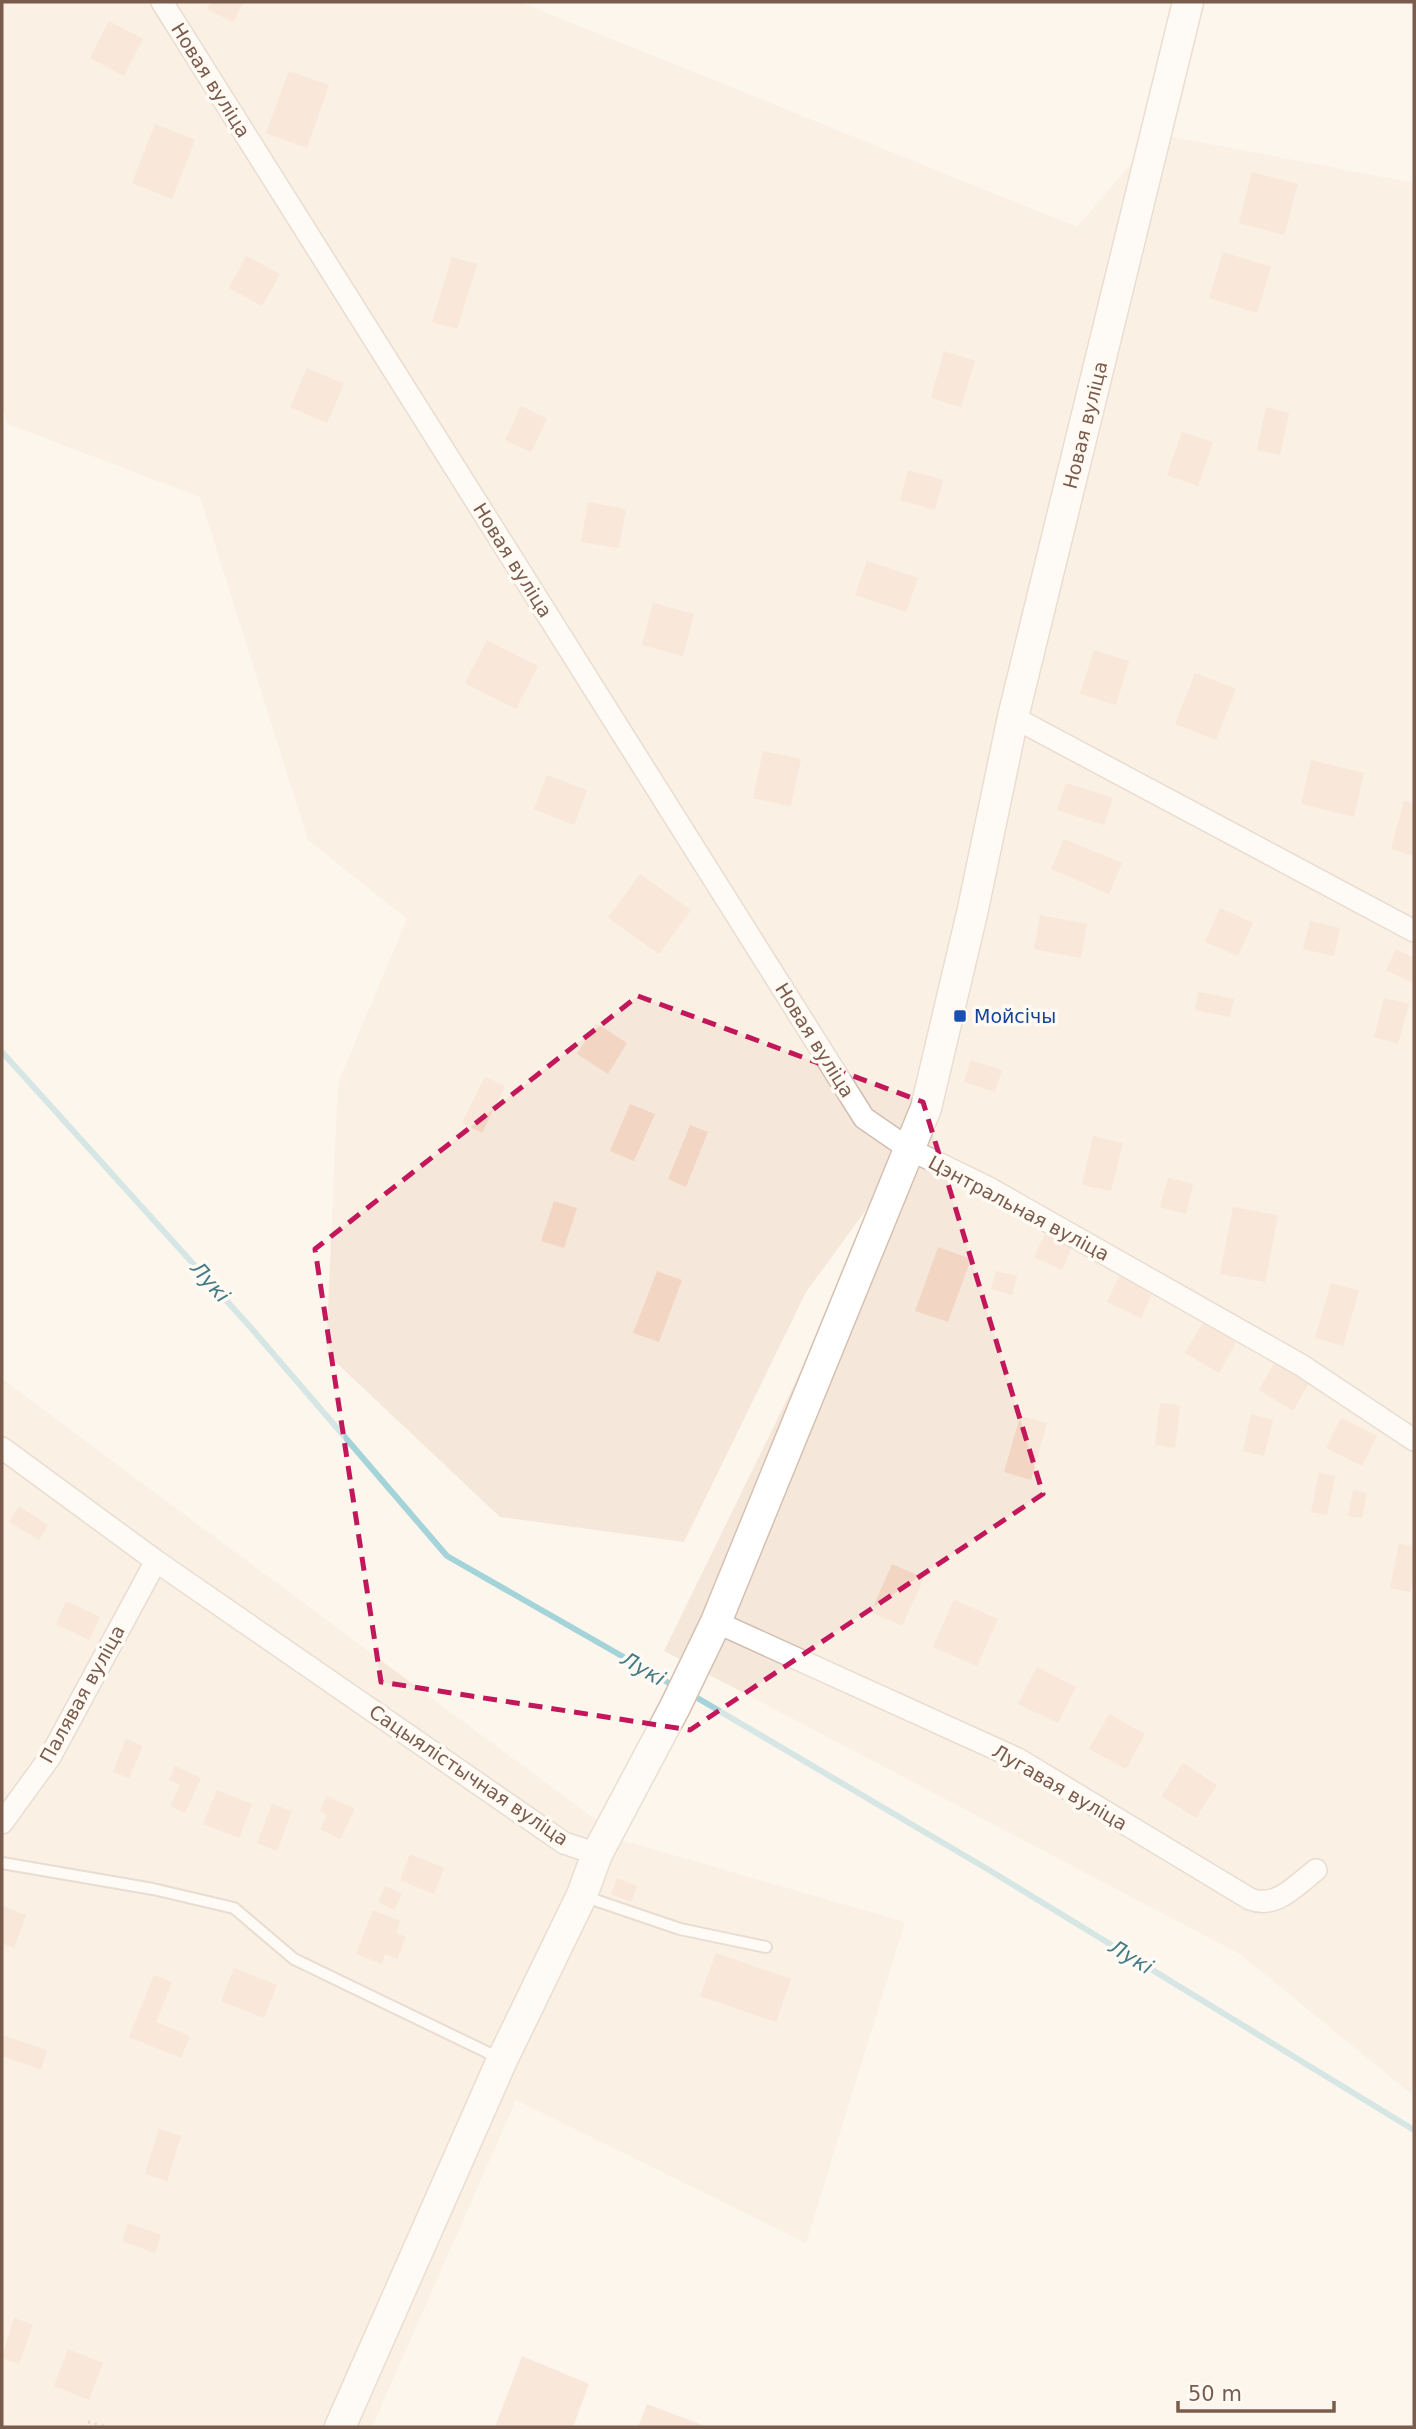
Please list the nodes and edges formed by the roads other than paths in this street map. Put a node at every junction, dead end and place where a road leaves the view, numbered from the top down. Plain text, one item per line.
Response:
1 (162, 2) edge
2 (1188, 2) edge
3 (1013, 717) junction
4 (1414, 932) edge
5 (909, 1149) junction
6 (1414, 1440) edge
7 (2, 1448) edge
8 (156, 1560) junction
9 (716, 1622) junction
10 (2, 1823) edge
11 (597, 1854) junction
12 (2, 1863) edge
13 (1316, 1870) dead end
14 (582, 1895) junction
15 (766, 1947) dead end
16 (502, 2060) junction
17 (340, 2427) edge

1 - 5 street, Новая вуліца
2 - 3 street, Новая вуліца
3 - 4 street
3 - 5 street, Новая вуліца
5 - 6 street, Цэнтральная вуліца
5 - 9 street, Цэнтральная вуліца
7 - 8 street, Сацыялістычная вуліца
8 - 10 street, Палявая вуліца
8 - 11 street, Сацыялістычная вуліца
9 - 11 street, Цэнтральная вуліца
9 - 13 street, Лугавая вуліца
11 - 14 street
12 - 16 lane
14 - 15 lane
14 - 16 street
16 - 17 street

